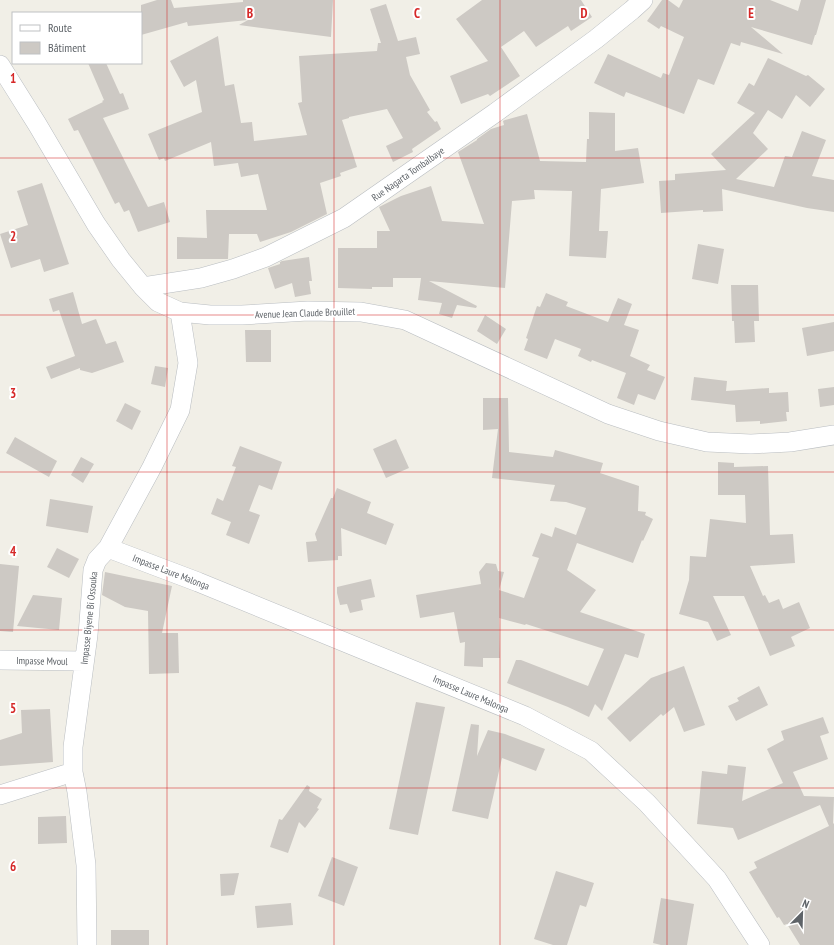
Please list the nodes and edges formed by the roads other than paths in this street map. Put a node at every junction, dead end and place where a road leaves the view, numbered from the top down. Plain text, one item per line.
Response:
1 (643, 0) edge
2 (0, 65) edge
3 (143, 287) junction
4 (180, 312) junction
5 (834, 435) edge
6 (108, 548) junction
7 (0, 660) edge
8 (84, 661) junction
9 (73, 772) junction
10 (0, 795) edge
11 (88, 945) edge
12 (760, 945) edge

1 - 3 street, Rue Nagarta Tombalbaye
2 - 3 street, Avenue Jean Claude Brouillet
3 - 4 street, Avenue Jean Claude Brouillet
4 - 5 street, Avenue Jean Claude Brouillet
4 - 6 street, Impasse Biyene Bi Ossouka
6 - 8 street, Impasse Biyene Bi Ossouka
6 - 12 street, Impasse Laure Malonga
7 - 8 street, Impasse Mvoul
8 - 9 street, Impasse Biyene Bi Ossouka
9 - 10 street
9 - 11 street, Impasse Biyene Bi Ossouka

